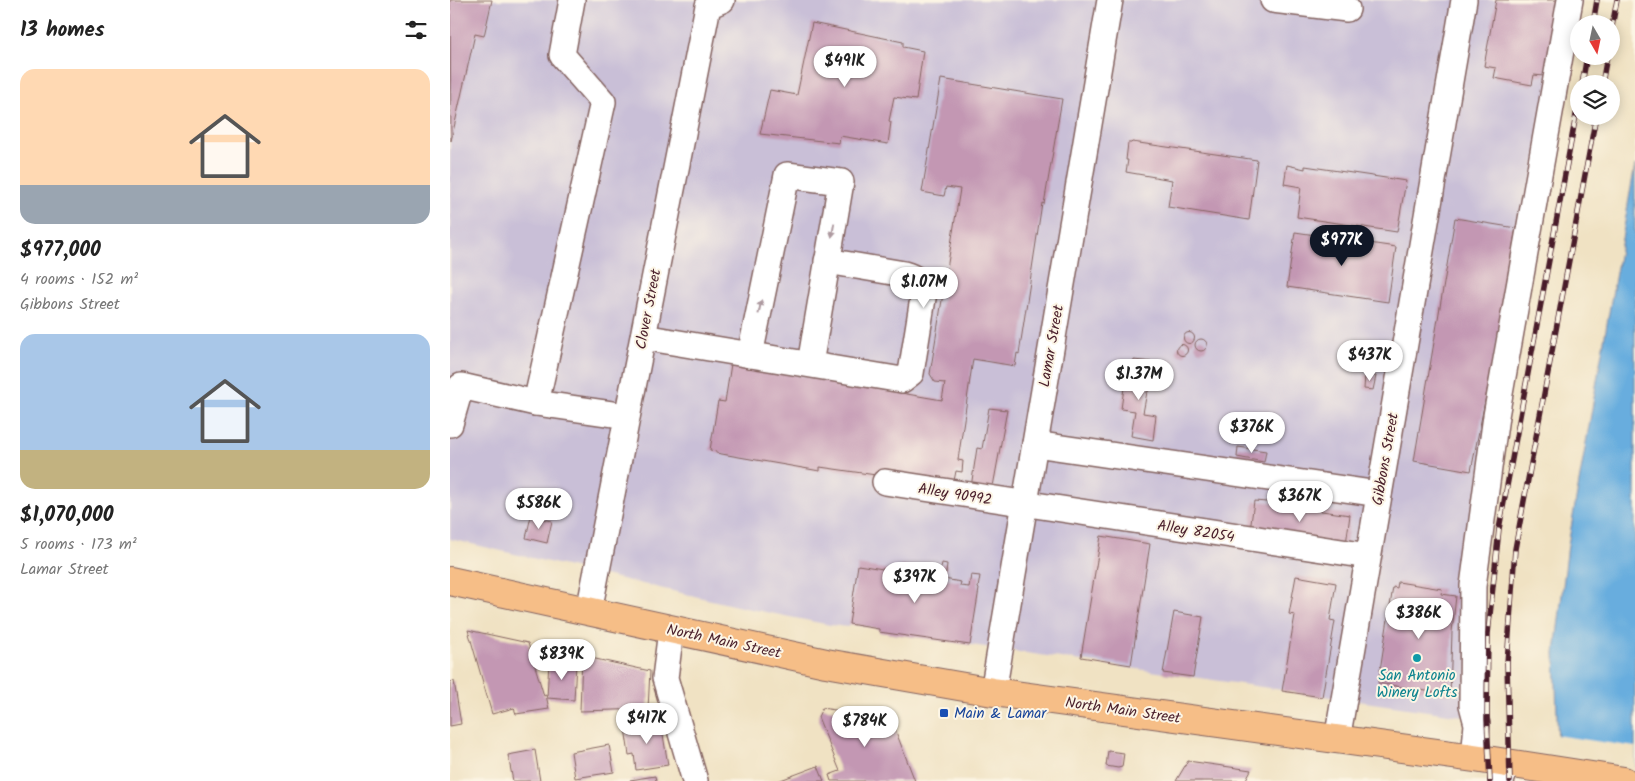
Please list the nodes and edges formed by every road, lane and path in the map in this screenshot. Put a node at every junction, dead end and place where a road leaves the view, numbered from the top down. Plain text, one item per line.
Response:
1 (572, 0) edge
2 (1110, 0) edge
3 (1273, 0) edge
4 (1464, 0) edge
5 (1570, 0) edge
6 (715, 3) edge
7 (1347, 9) dead end
8 (827, 261) junction
9 (643, 337) junction
10 (750, 355) junction
11 (810, 364) junction
12 (536, 403) junction
13 (627, 416) junction
14 (450, 424) edge
15 (1035, 444) junction
16 (885, 482) dead end
17 (1379, 494) junction
18 (1024, 505) junction
19 (1368, 556) junction
20 (450, 581) edge
21 (588, 611) junction
22 (671, 630) junction
23 (993, 692) junction
24 (1337, 740) junction
25 (1474, 758) junction
26 (1511, 770) edge
27 (695, 781) edge
28 (1624, 781) edge

1 - 12 street
2 - 15 street, Lamar Street
3 - 7 street
4 - 17 street, Gibbons Street
5 - 25 street
6 - 9 street, Clover Street
10 -> 8 street
8 - 11 street
8 - 11 street
9 - 10 street
9 - 13 street, Clover Street
10 - 11 street
12 - 13 street
12 - 14 street
13 - 21 street, Clover Street
15 - 17 street
15 - 18 street, Lamar Street
16 - 18 street, Alley 90992
17 - 19 street, Gibbons Street
18 - 19 street, Alley 82054
18 - 23 street, Lamar Street
19 - 24 street, Gibbons Street
20 - 21 main road, North Main Street
21 - 22 main road, North Main Street
22 - 23 main road, North Main Street
22 - 27 street
23 - 24 main road, North Main Street
24 - 25 main road, North Main Street
25 - 26 main road, North Main Street
26 - 28 main road, North Main Street

